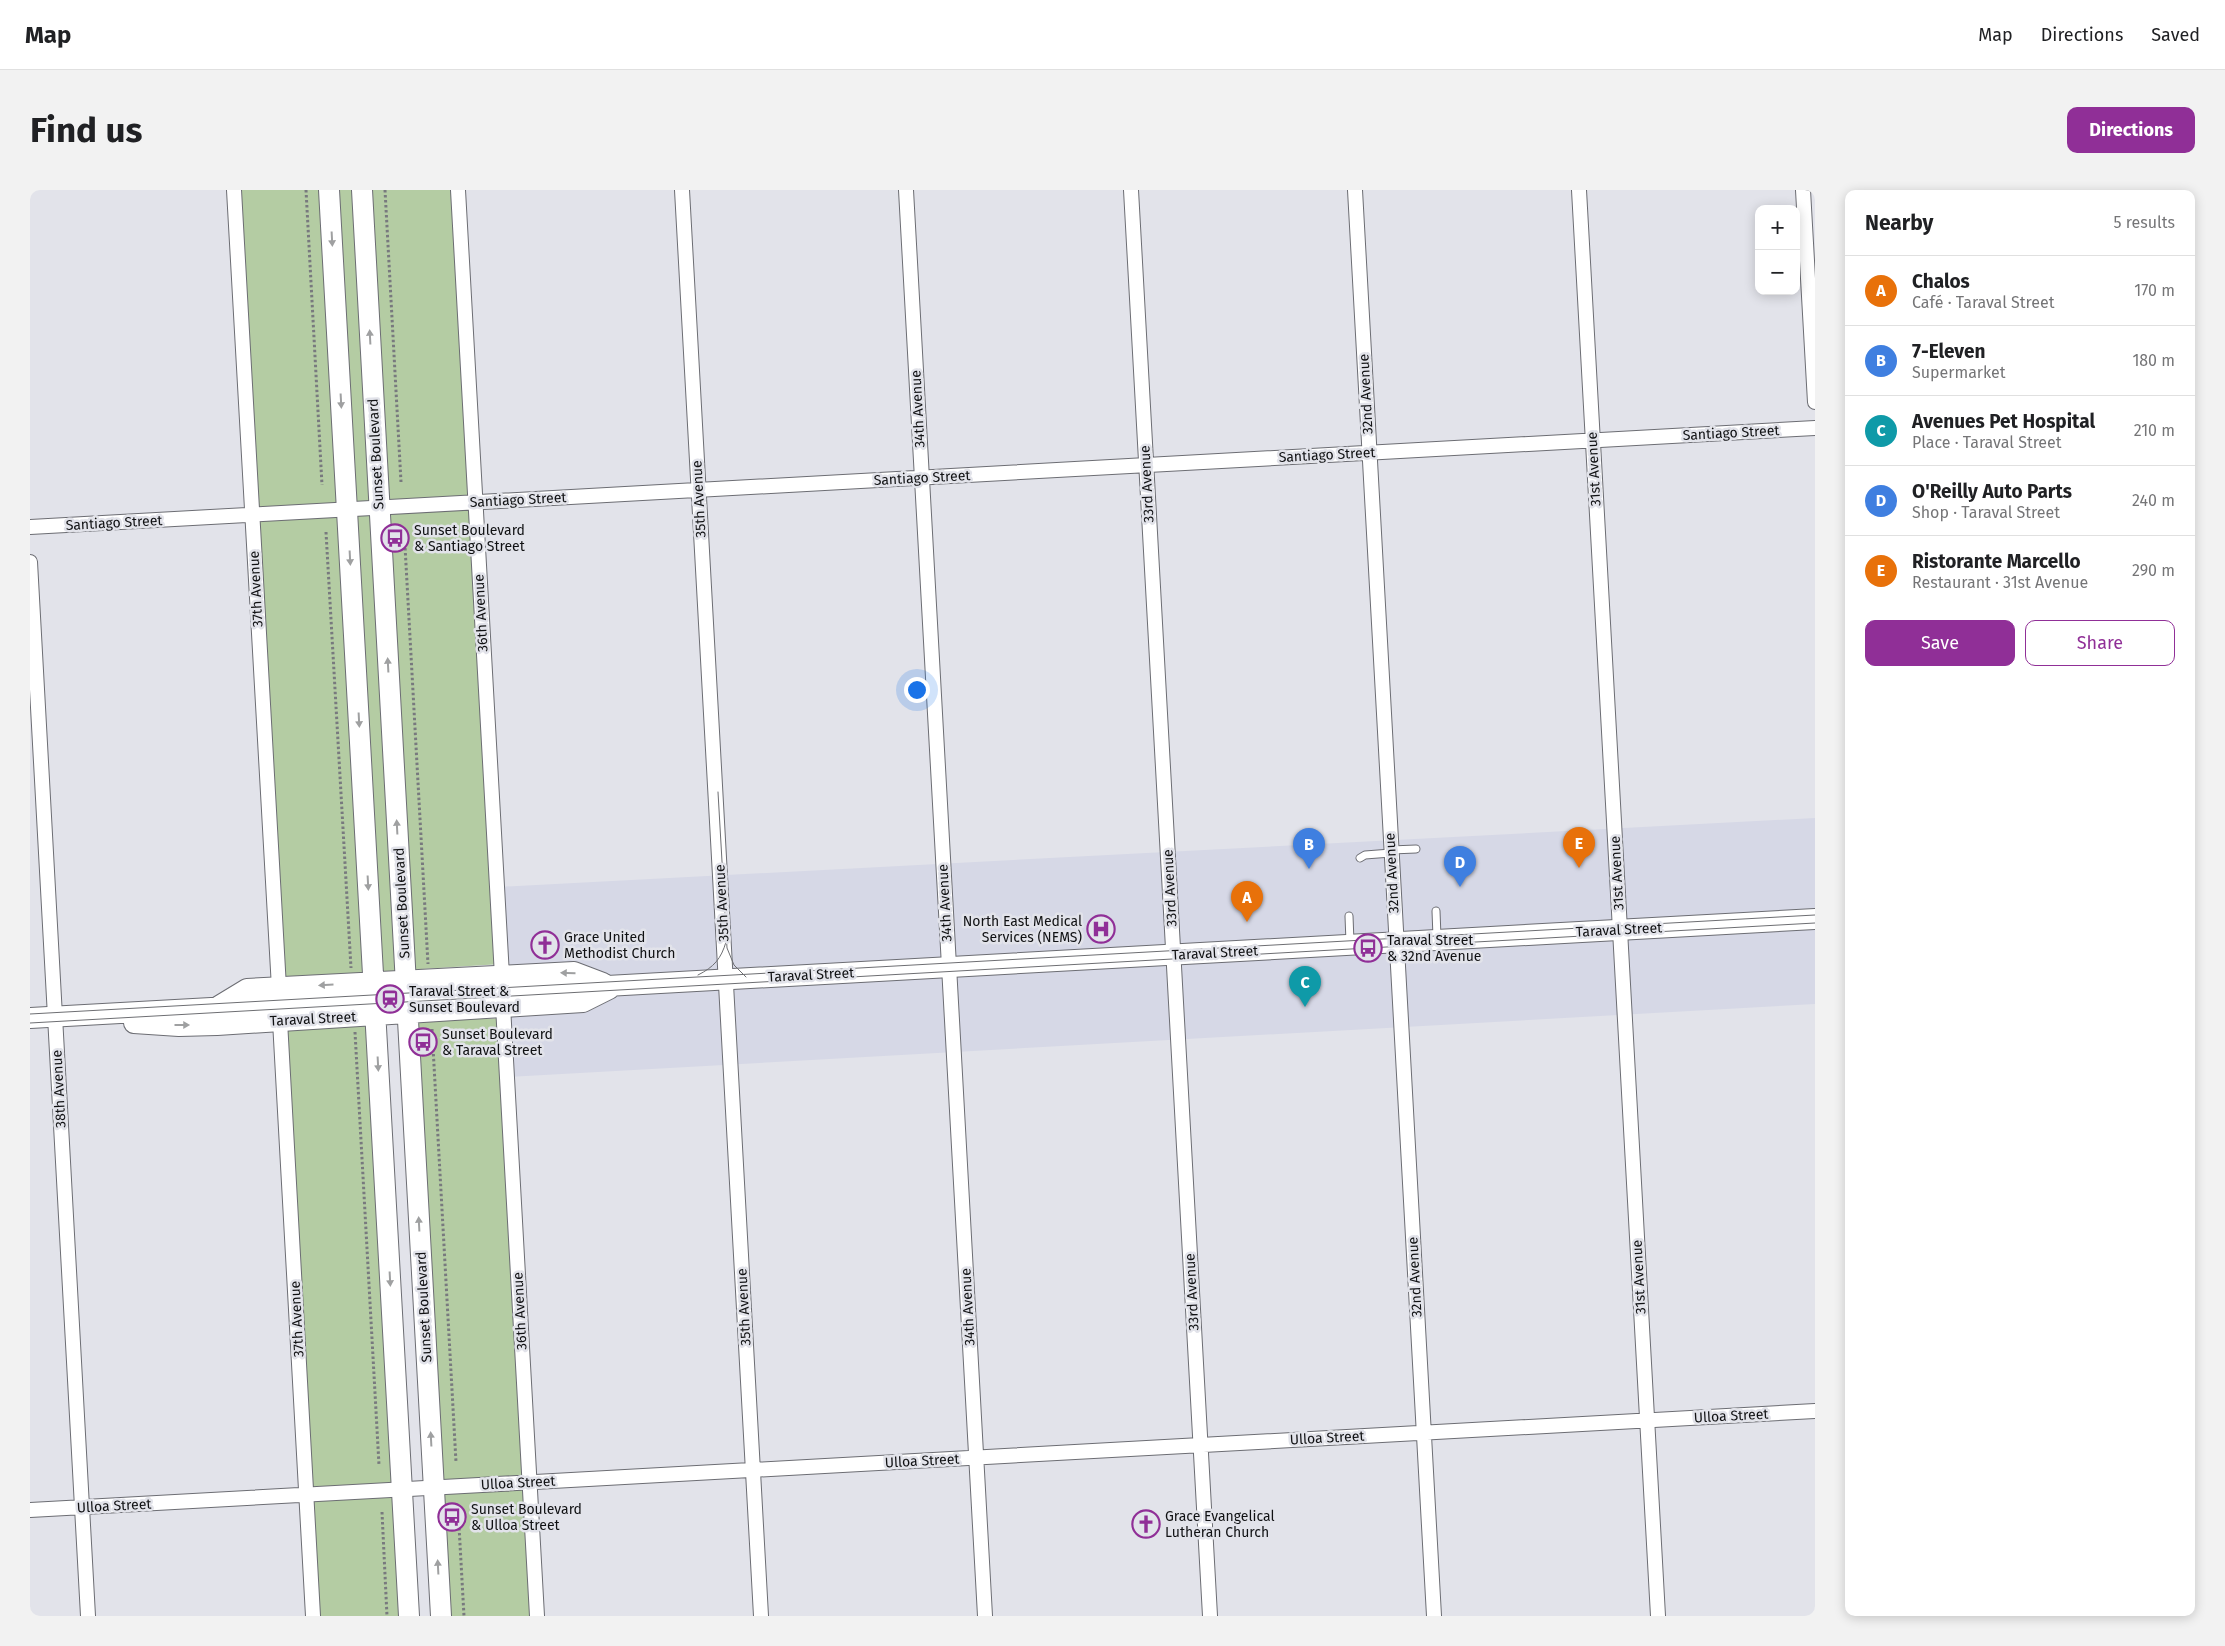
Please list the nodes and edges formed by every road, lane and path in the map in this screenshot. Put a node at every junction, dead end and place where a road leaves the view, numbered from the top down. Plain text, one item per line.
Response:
1 (234, 190) edge
2 (306, 190) edge
3 (330, 190) edge
4 (362, 190) edge
5 (385, 190) edge
6 (458, 190) edge
7 (682, 190) edge
8 (906, 190) edge
9 (1131, 190) edge
10 (1355, 190) edge
11 (1579, 190) edge
12 (1803, 190) edge
13 (1815, 402) edge
14 (1815, 428) edge
15 (1593, 441) junction
16 (1369, 453) junction
17 (1146, 465) junction
18 (922, 478) junction
19 (401, 482) dead end
20 (322, 485) dead end
21 (699, 490) junction
22 (475, 502) junction
23 (379, 508) junction
24 (347, 510) junction
25 (252, 515) junction
26 (30, 527) edge
27 (404, 528) dead end
28 (326, 532) dead end
29 (30, 562) edge
30 (1416, 849) dead end
31 (1391, 852) junction
32 (1360, 858) dead end
33 (1436, 911) dead end
34 (1349, 916) dead end
35 (1815, 919) edge
36 (1620, 930) junction
37 (1438, 940) junction
38 (1396, 942) junction
39 (1350, 945) junction
40 (1173, 955) junction
41 (948, 967) junction
42 (428, 970) dead end
43 (351, 974) dead end
44 (502, 976) junction
45 (726, 980) junction
46 (615, 986) junction
47 (279, 988) junction
48 (407, 997) junction
49 (374, 999) junction
50 (503, 1006) junction
51 (216, 1008) junction
52 (99, 1014) junction
53 (55, 1017) junction
54 (30, 1018) edge
55 (280, 1021) junction
56 (354, 1026) dead end
57 (432, 1028) dead end
58 (1815, 1411) edge
59 (1648, 1420) junction
60 (1424, 1433) junction
61 (1200, 1445) junction
62 (976, 1458) junction
63 (456, 1462) dead end
64 (379, 1465) dead end
65 (753, 1470) junction
66 (530, 1483) junction
67 (434, 1488) junction
68 (402, 1490) junction
69 (307, 1495) junction
70 (82, 1507) junction
71 (458, 1508) dead end
72 (30, 1510) edge
73 (382, 1512) dead end
74 (88, 1616) edge
75 (313, 1616) edge
76 (387, 1616) edge
77 (409, 1616) edge
78 (441, 1616) edge
79 (464, 1616) edge
80 (537, 1616) edge
81 (761, 1616) edge
82 (985, 1616) edge
83 (1210, 1616) edge
84 (1434, 1616) edge
85 (1658, 1616) edge

1 - 25 street, 37th Avenue
2 - 20 path
3 -> 24 main road
23 -> 4 main road, Sunset Boulevard
5 - 19 path
6 - 22 street, 36th Avenue
7 - 21 street, 35th Avenue
8 - 18 street, 34th Avenue
9 - 17 street, 33rd Avenue
10 - 16 street, 32nd Avenue
11 - 15 street, 31st Avenue
12 - 13 street
14 - 15 street, Santiago Street
15 - 16 street, Santiago Street
15 - 36 street, 31st Avenue
16 - 17 street, Santiago Street
16 - 31 street, 32nd Avenue
17 - 18 street, Santiago Street
17 - 40 street, 33rd Avenue
18 - 21 street, Santiago Street
18 - 41 street, 34th Avenue
21 - 22 street, Santiago Street
21 - 45 street, 35th Avenue
22 - 23 street, Santiago Street
22 - 44 street, 36th Avenue
23 - 24 street, Santiago Street
48 -> 23 main road, Sunset Boulevard
24 - 25 street, Santiago Street
24 -> 49 main road
25 - 26 street, Santiago Street
25 - 47 street, 37th Avenue
27 - 42 path
28 - 43 path
29 - 53 street, 38th Avenue
30 - 31 lane
31 - 32 lane
31 - 38 street, 32nd Avenue
33 - 37 lane
34 - 39 lane
35 - 36 main road, Taraval Street
36 - 37 main road, Taraval Street
36 - 59 street, 31st Avenue
37 - 38 main road, Taraval Street
38 - 39 main road, Taraval Street
38 - 60 street, 32nd Avenue
39 - 40 main road, Taraval Street
40 - 41 main road, Taraval Street
40 - 61 street, 33rd Avenue
41 - 45 main road, Taraval Street
41 - 62 street, 34th Avenue
46 -> 44 main road, Taraval Street
44 - 48 main road, Taraval Street
45 - 46 main road, Taraval Street
45 - 65 street, 35th Avenue
46 - 48 main road, Taraval Street
46 - 50 main road, Taraval Street
49 -> 47 main road, Taraval Street
47 - 51 main road, Taraval Street
48 - 49 main road, Taraval Street
48 - 49 main road, Taraval Street
48 - 50 main road, Taraval Street
67 -> 48 main road, Sunset Boulevard
49 - 51 main road, Taraval Street
49 - 55 main road, Taraval Street
49 -> 68 main road
50 - 66 street, 36th Avenue
51 - 52 main road, Taraval Street
52 - 53 main road, Taraval Street
52 -> 55 main road, Taraval Street
53 - 54 main road, Taraval Street
53 - 70 street, 38th Avenue
55 - 69 street, 37th Avenue
56 - 64 path
57 - 63 path
58 - 59 street, Ulloa Street
59 - 60 street, Ulloa Street
59 - 85 street, 31st Avenue
60 - 61 street, Ulloa Street
60 - 84 street, 32nd Avenue
61 - 62 street, Ulloa Street
61 - 83 street, 33rd Avenue
62 - 65 street, Ulloa Street
62 - 82 street, 34th Avenue
65 - 66 street, Ulloa Street
65 - 81 street, 35th Avenue
66 - 67 street, Ulloa Street
66 - 80 street, 36th Avenue
67 - 68 street, Ulloa Street
78 -> 67 main road, Sunset Boulevard
68 - 69 street, Ulloa Street
68 - 77 main road
69 - 70 street, Ulloa Street
69 - 75 street, 37th Avenue
70 - 72 street, Ulloa Street
70 - 74 street, 38th Avenue
71 - 79 path
73 - 76 path

